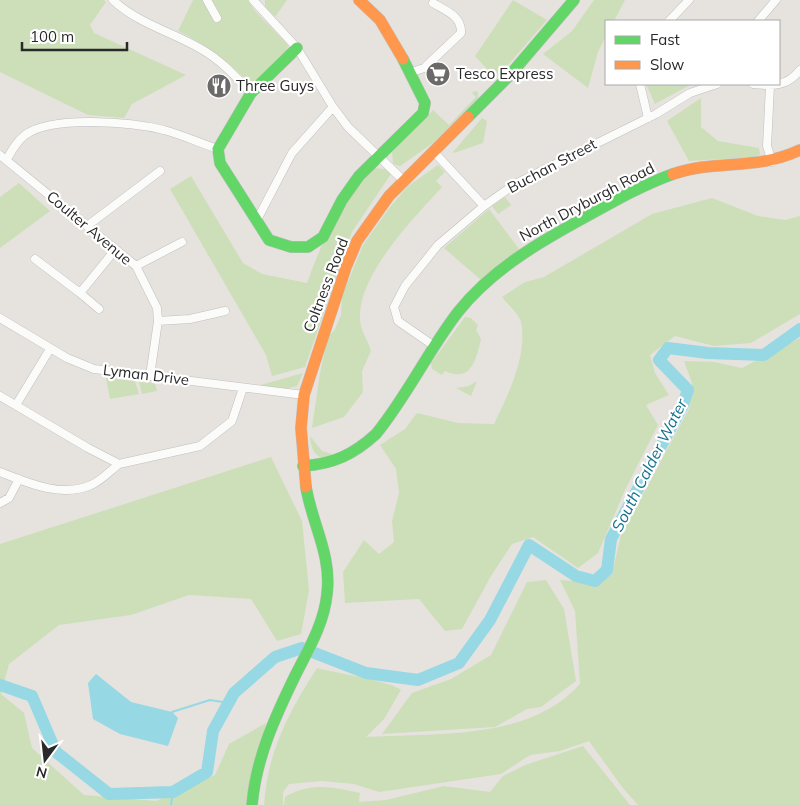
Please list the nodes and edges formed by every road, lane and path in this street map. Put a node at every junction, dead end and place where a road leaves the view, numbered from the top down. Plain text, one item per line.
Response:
1 (113, 0) edge
2 (208, 0) edge
3 (253, 0) edge
4 (359, 0) edge
5 (574, 0) edge
6 (689, 0) edge
7 (776, 0) edge
8 (433, 3) dead end
9 (217, 18) dead end
10 (669, 20) edge
11 (759, 20) edge
12 (297, 48) junction
13 (800, 70) edge
14 (412, 72) junction
15 (780, 84) edge
16 (640, 85) edge
17 (714, 85) edge
18 (762, 85) edge
19 (778, 85) edge
20 (770, 86) junction
21 (251, 93) junction
22 (333, 107) junction
23 (648, 118) junction
24 (218, 149) junction
25 (800, 150) edge
26 (434, 152) junction
27 (3, 157) edge
28 (379, 158) junction
29 (772, 162) junction
30 (160, 171) dead end
31 (403, 180) junction
32 (484, 206) junction
33 (257, 220) junction
34 (86, 226) junction
35 (182, 242) dead end
36 (115, 250) junction
37 (35, 259) dead end
38 (136, 266) junction
39 (80, 293) junction
40 (99, 308) dead end
41 (225, 311) dead end
42 (0, 318) edge
43 (158, 321) junction
44 (434, 346) junction
45 (50, 349) junction
46 (150, 376) junction
47 (243, 388) junction
48 (304, 395) junction
49 (0, 396) edge
50 (16, 405) junction
51 (120, 464) junction
52 (303, 466) junction
53 (0, 472) edge
54 (19, 479) junction
55 (0, 503) edge
56 (252, 805) edge

1 - 21 street
2 - 9 street
3 - 12 street
4 - 14 street
5 - 26 street, Coltness Road
6 - 10 street
7 - 11 street
8 - 14 street
12 - 21 street
12 - 22 street
13 - 15 street
14 - 28 street
16 - 23 street
17 - 23 street, Buchan Street
18 - 20 street
19 - 20 street
20 - 29 street
21 - 24 street
22 - 28 street
22 - 33 street
23 - 32 street, Buchan Street
24 - 27 street
24 - 33 street
25 - 29 street, North Dryburgh Road
26 - 31 street, Coltness Road
26 - 32 street
27 - 34 street, Coulter Avenue
28 - 31 street
28 - 33 street
29 - 44 street, North Dryburgh Road
30 - 34 street
31 - 48 street, Coltness Road
32 - 44 street, Buchan Street
34 - 36 street, Coulter Avenue
35 - 38 street
36 - 38 street, Coulter Avenue
36 - 39 street
37 - 39 street
38 - 43 street, Coulter Avenue
39 - 40 street
41 - 43 street
42 - 45 street, Lyman Drive
43 - 46 street, Coulter Avenue
44 - 52 street, North Dryburgh Road
45 - 46 street, Lyman Drive
45 - 50 street
46 - 47 street, Lyman Drive
47 - 48 street, Lyman Drive
47 - 51 street
48 - 52 street, Coltness Road
49 - 50 street
50 - 51 street
51 - 54 street
52 - 56 street, Coltness Road
53 - 54 street
54 - 55 street

